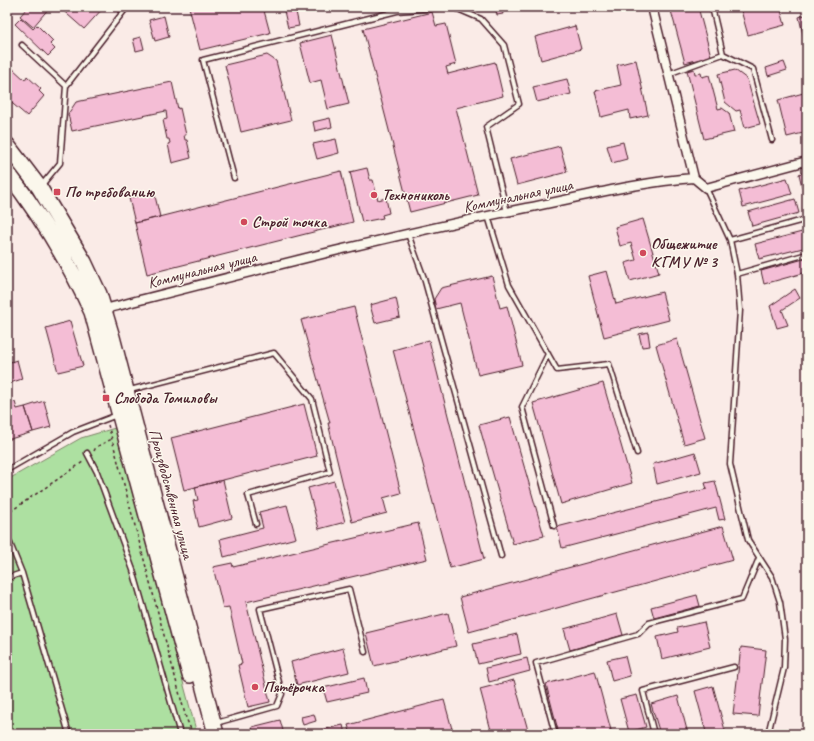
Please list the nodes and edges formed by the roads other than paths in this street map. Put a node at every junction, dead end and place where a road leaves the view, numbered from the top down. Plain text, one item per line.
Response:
1 (126, 7) edge
2 (447, 7) edge
3 (453, 7) edge
4 (652, 7) edge
5 (714, 7) edge
6 (22, 45) dead end
7 (723, 54) junction
8 (668, 74) junction
9 (66, 86) junction
10 (772, 140) dead end
11 (7, 145) edge
12 (807, 161) edge
13 (7, 172) edge
14 (234, 178) dead end
15 (694, 178) junction
16 (39, 187) junction
17 (706, 188) junction
18 (507, 212) junction
19 (488, 216) junction
20 (807, 219) edge
21 (408, 234) junction
22 (730, 240) junction
23 (807, 254) edge
24 (737, 274) junction
25 (98, 311) junction
26 (548, 354) junction
27 (125, 391) junction
28 (112, 416) junction
29 (637, 453) dead end
30 (88, 455) road end
31 (7, 470) edge
32 (256, 524) dead end
33 (554, 526) dead end
34 (7, 536) edge
35 (501, 556) dead end
36 (759, 558) junction
37 (22, 573) junction
38 (7, 578) edge
39 (365, 652) dead end
40 (734, 667) dead end
41 (212, 730) edge
42 (69, 734) edge
43 (180, 734) edge
44 (555, 734) edge
45 (654, 734) edge
46 (768, 734) edge

1 - 9 lane
2 - 14 lane
3 - 18 lane
4 - 8 street
5 - 7 lane
6 - 9 lane
7 - 8 lane
7 - 10 lane
8 - 15 street
9 - 16 lane
11 - 16 highway, Производственная улица
12 - 17 street
13 - 25 highway, Производственная улица
15 - 17 street
15 - 18 street, Коммунальная улица
16 - 25 highway, Производственная улица
17 - 22 lane
18 - 19 street, Коммунальная улица
19 - 21 street, Коммунальная улица
19 - 26 lane
20 - 22 lane
21 - 25 street, Коммунальная улица
21 - 35 lane
22 - 24 lane
23 - 24 lane
24 - 36 lane
25 - 27 highway, Производственная улица
25 - 28 highway, Производственная улица
26 - 29 lane
26 - 33 lane
27 - 32 lane
27 - 41 highway, Производственная улица
28 - 31 lane
28 - 41 highway, Производственная улица
30 - 43 lane
34 - 37 lane
36 - 44 lane
36 - 46 lane
37 - 38 lane
37 - 42 lane
39 - 41 lane
40 - 45 lane

